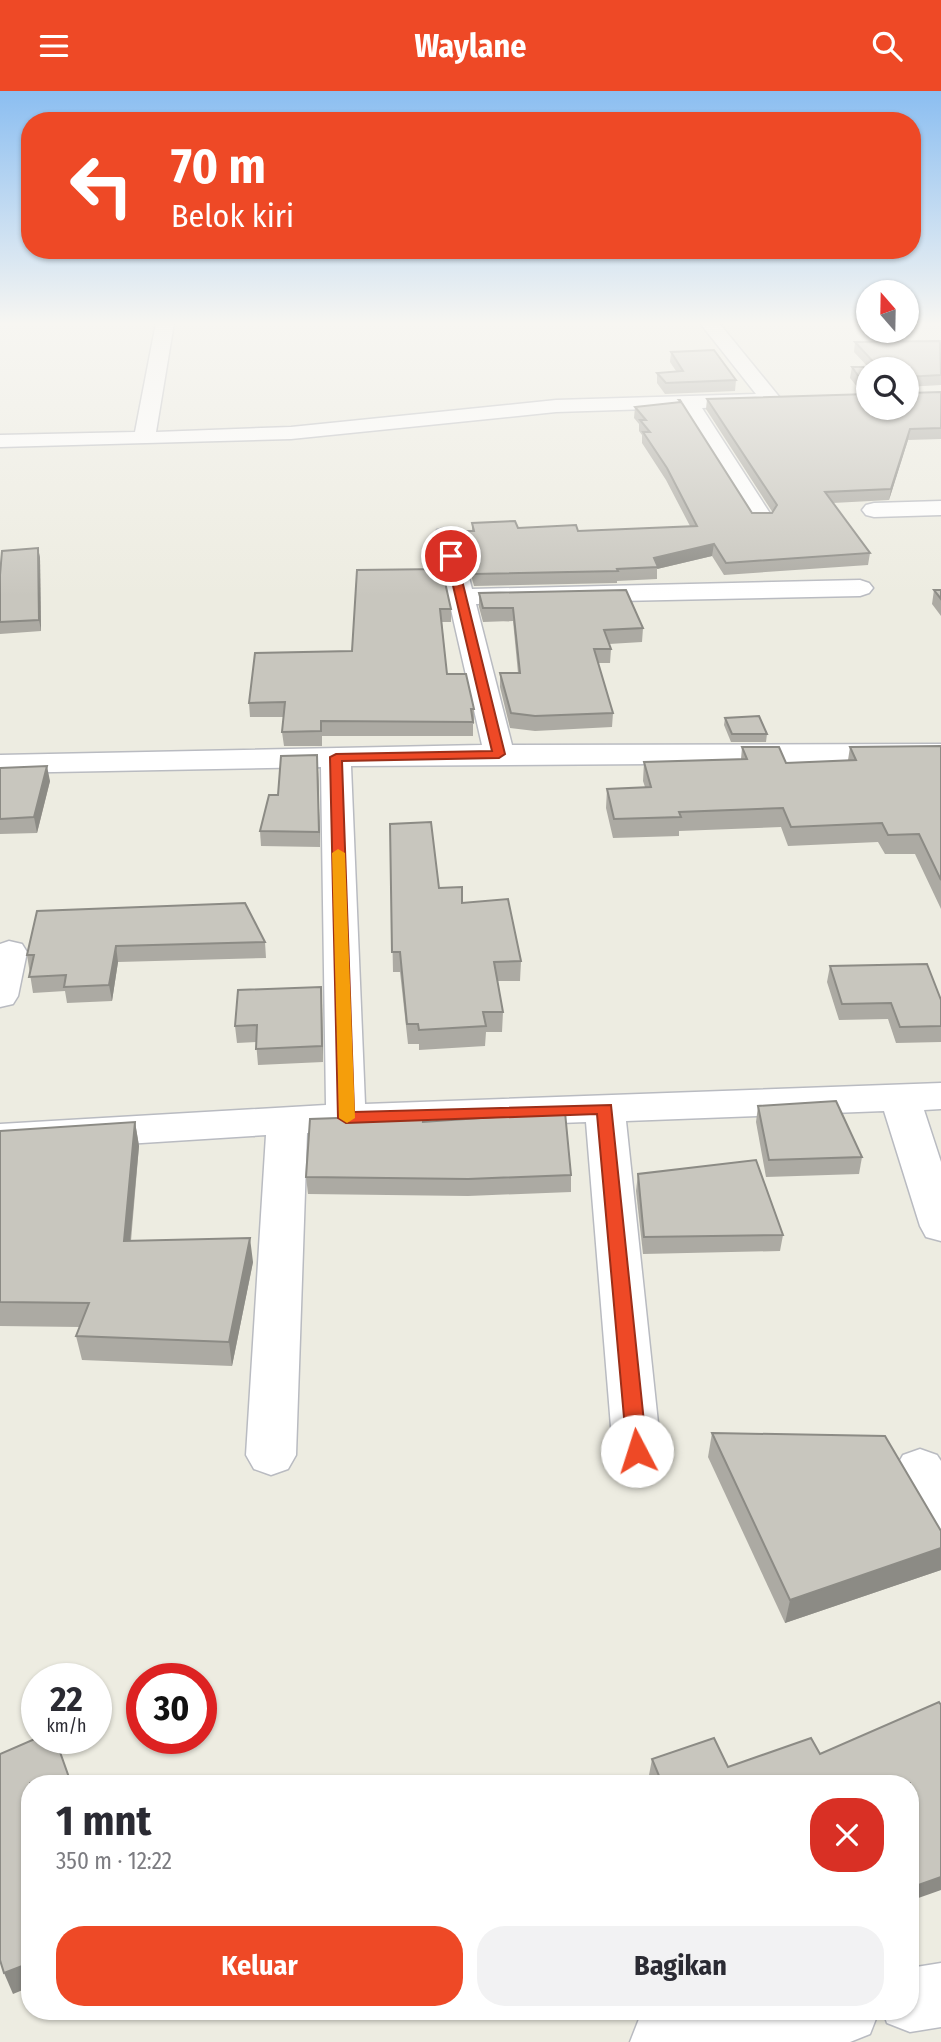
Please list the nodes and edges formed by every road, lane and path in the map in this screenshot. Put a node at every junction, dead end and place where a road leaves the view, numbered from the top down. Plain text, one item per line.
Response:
1 (149, 414) edge
2 (477, 414) edge
3 (695, 414) edge
4 (144, 439) junction
5 (0, 441) edge
6 (941, 508) edge
7 (874, 510) edge
8 (761, 518) edge
9 (446, 535) dead end
10 (860, 588) dead end
11 (461, 597) junction
12 (941, 753) edge
13 (499, 754) junction
14 (336, 757) junction
15 (0, 764) edge
16 (9, 952) dead end
17 (0, 996) edge
18 (941, 1096) edge
19 (900, 1098) junction
20 (605, 1108) junction
21 (346, 1118) junction
22 (287, 1120) junction
23 (0, 1137) edge
24 (941, 1226) edge
25 (637, 1451) dead end
26 (271, 1455) dead end
27 (941, 1995) edge
28 (919, 1999) edge
29 (797, 2020) edge
30 (683, 2040) edge

1 - 4 street
2 - 4 street
3 - 8 street
4 - 5 street
6 - 7 street
9 - 11 street
10 - 11 street
11 - 13 street
12 - 13 street
13 - 14 street
14 - 15 street
14 - 21 street
16 - 17 street
18 - 19 street
19 - 20 street
19 - 24 street
20 - 21 street
20 - 25 street
21 - 22 street
22 - 23 street
22 - 26 street
27 - 28 street
29 - 30 street

